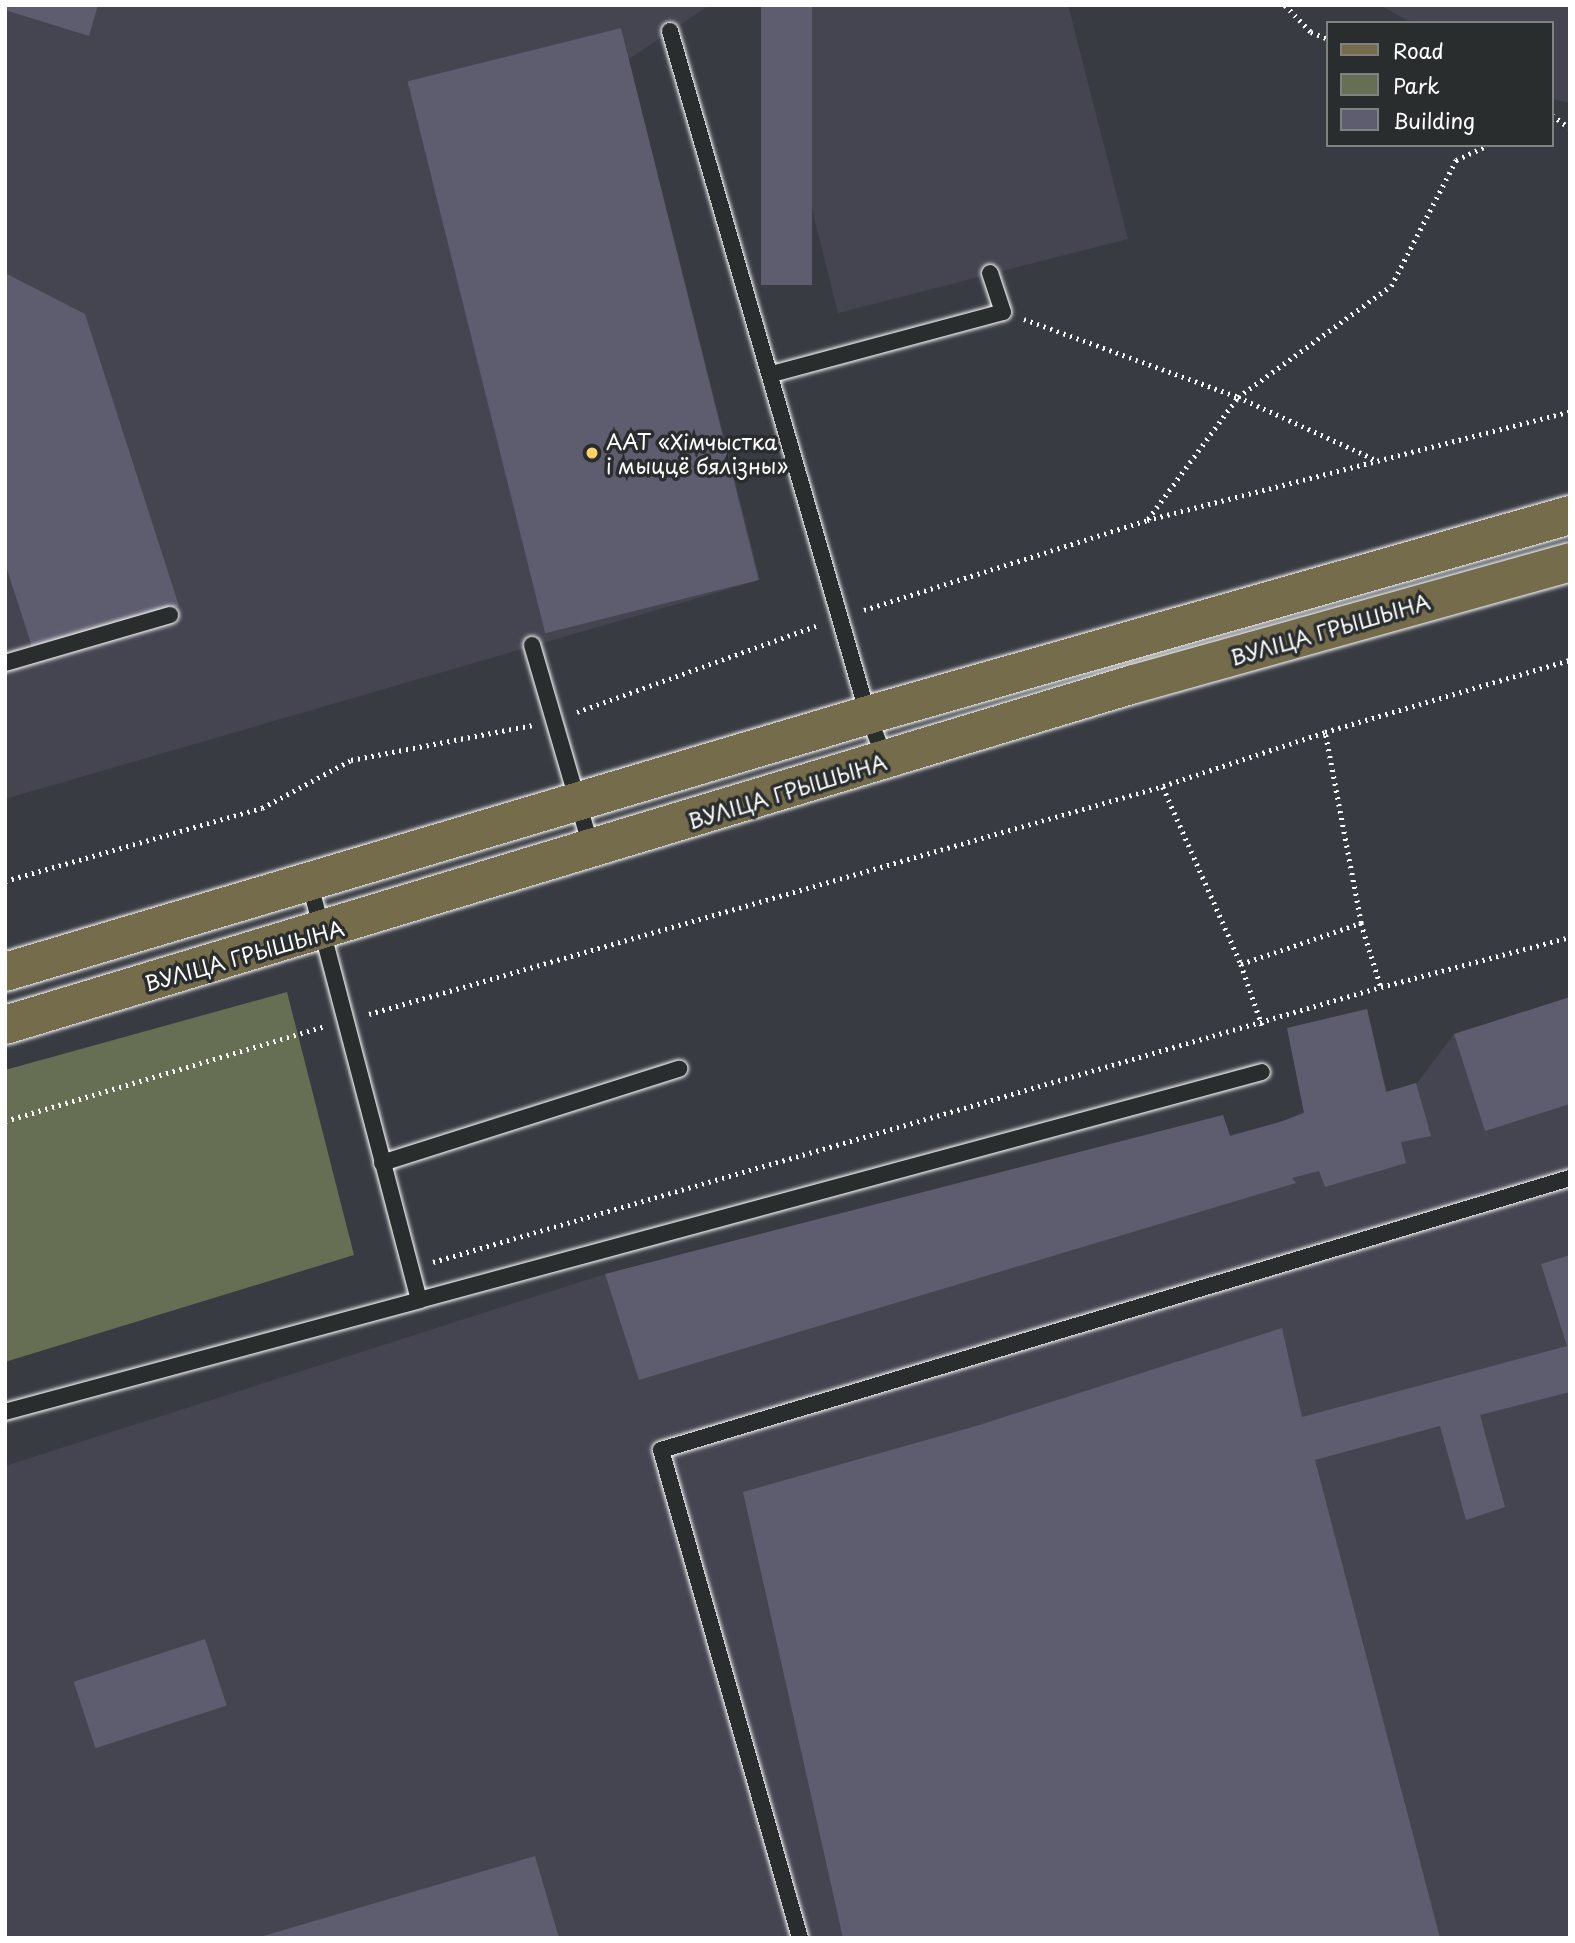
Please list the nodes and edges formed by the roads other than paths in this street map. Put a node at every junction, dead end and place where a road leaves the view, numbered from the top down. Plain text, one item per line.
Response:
1 (670, 31) dead end
2 (990, 273) dead end
3 (772, 374) junction
4 (1570, 515) edge
5 (1570, 562) edge
6 (170, 615) dead end
7 (532, 645) dead end
8 (5, 663) edge
9 (868, 715) junction
10 (886, 762) junction
11 (578, 800) junction
12 (592, 850) junction
13 (309, 882) junction
14 (322, 933) junction
15 (5, 972) edge
16 (5, 1025) edge
17 (679, 1069) dead end
18 (1262, 1072) dead end
19 (382, 1163) junction
20 (1570, 1178) edge
21 (419, 1300) junction
22 (5, 1412) edge
23 (800, 1938) edge

1 - 3 lane
2 - 3 lane
3 - 9 lane
4 - 9 main road, ВУЛІЦА ГРЫШЫНА
5 - 10 main road, ВУЛІЦА ГРЫШЫНА
6 - 8 lane
7 - 11 lane
9 - 10 lane
9 - 11 main road, ВУЛІЦА ГРЫШЫНА
10 - 12 main road, ВУЛІЦА ГРЫШЫНА
11 - 12 lane
11 - 13 main road, ВУЛІЦА ГРЫШЫНА
12 - 14 main road, ВУЛІЦА ГРЫШЫНА
13 - 14 lane
13 - 15 main road, ВУЛІЦА ГРЫШЫНА
14 - 16 main road, ВУЛІЦА ГРЫШЫНА
14 - 19 lane
17 - 19 lane
18 - 21 lane
19 - 21 lane
20 - 23 lane
21 - 22 lane

